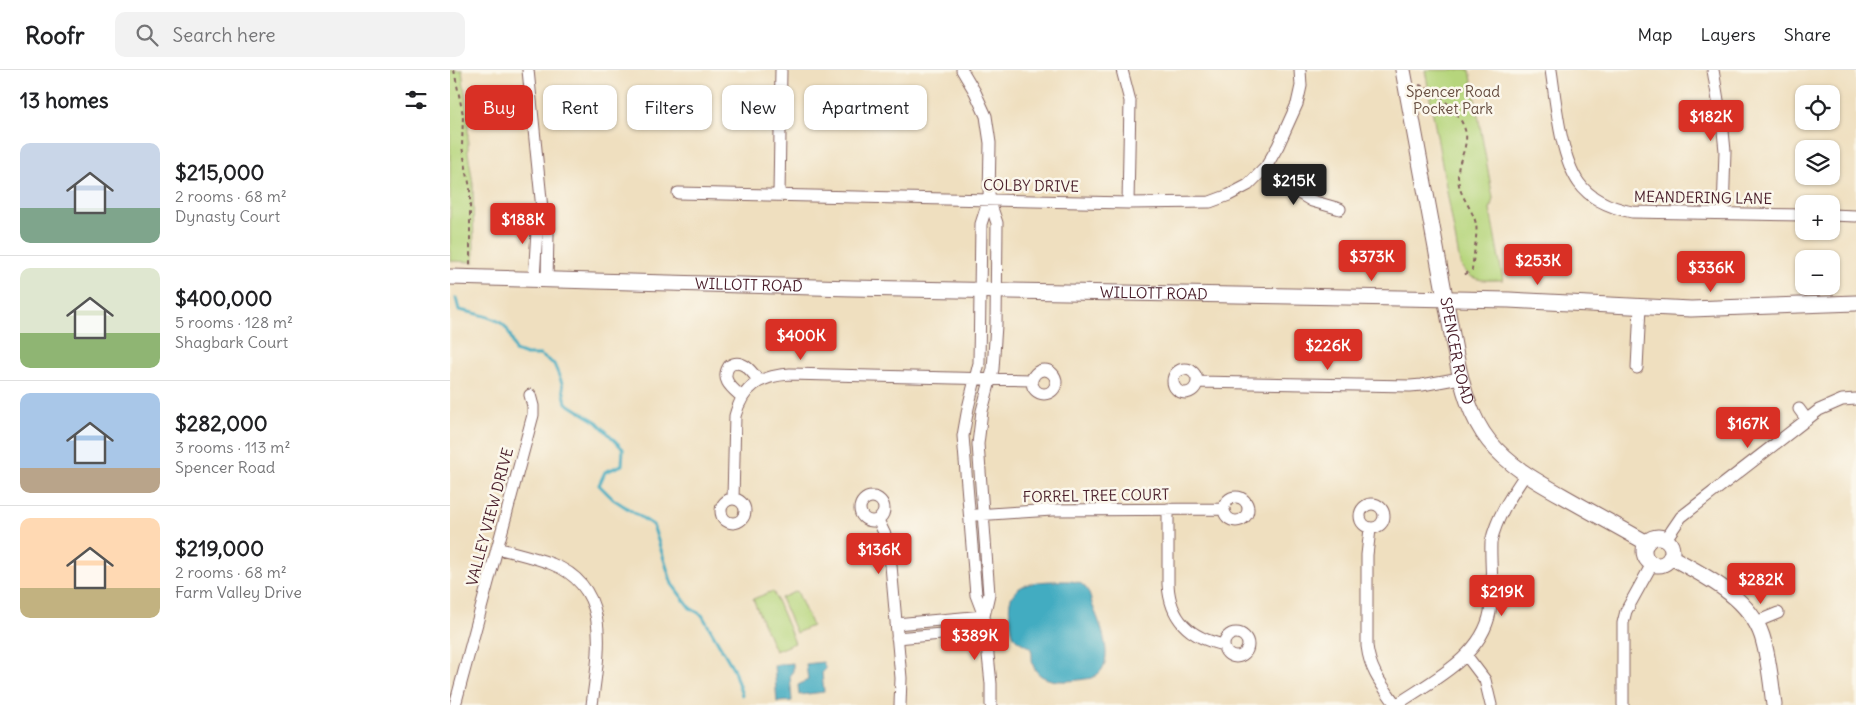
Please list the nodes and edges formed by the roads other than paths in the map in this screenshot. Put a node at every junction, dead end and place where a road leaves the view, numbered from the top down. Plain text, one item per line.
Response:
1 (528, 70) edge
2 (782, 70) edge
3 (962, 70) edge
4 (1122, 70) edge
5 (1300, 70) edge
6 (1551, 70) edge
7 (1713, 70) edge
8 (1404, 75) edge
9 (1266, 167) junction
10 (678, 193) dead end
11 (779, 194) junction
12 (989, 200) junction
13 (1128, 203) junction
14 (1340, 209) dead end
15 (1723, 213) junction
16 (1795, 214) edge
17 (1840, 215) edge
18 (1856, 216) edge
19 (450, 277) edge
20 (541, 280) junction
21 (980, 289) junction
22 (996, 290) junction
23 (1444, 299) junction
24 (1856, 303) edge
25 (1640, 307) junction
26 (1637, 368) dead end
27 (977, 378) junction
28 (992, 378) junction
29 (1460, 378) junction
30 (1032, 380) dead end
31 (759, 381) junction
32 (1198, 382) dead end
33 (530, 396) dead end
34 (742, 397) junction
35 (1856, 399) edge
36 (1799, 409) dead end
37 (1807, 420) junction
38 (1525, 474) junction
39 (733, 498) dead end
40 (1168, 509) junction
41 (1224, 509) dead end
42 (983, 515) junction
43 (969, 516) junction
44 (878, 520) dead end
45 (1370, 529) dead end
46 (1666, 540) junction
47 (1647, 543) junction
48 (497, 548) junction
49 (1671, 557) junction
50 (1652, 564) junction
51 (1778, 613) dead end
52 (984, 616) junction
53 (1756, 622) junction
54 (896, 624) junction
55 (986, 630) junction
56 (897, 638) junction
57 (1224, 645) dead end
58 (1466, 655) junction
59 (455, 705) edge
60 (592, 705) edge
61 (900, 705) edge
62 (991, 705) edge
63 (1396, 705) edge
64 (1491, 705) edge
65 (1623, 705) edge
66 (1774, 705) edge

1 - 20 street
2 - 11 street
3 - 12 street
4 - 13 street
5 - 9 street, COLBY DRIVE
6 - 15 street, MEANDERING LANE
7 - 15 street
8 - 23 main road, SPENCER ROAD
9 - 13 street, COLBY DRIVE
9 - 14 street
10 - 11 street, COLBY DRIVE
11 - 12 street, COLBY DRIVE
12 - 13 street, COLBY DRIVE
12 - 21 street
12 - 22 street
15 - 16 street, MEANDERING LANE
17 - 18 street
19 - 20 main road, WILLOTT ROAD
20 - 21 main road, WILLOTT ROAD
21 - 22 main road, WILLOTT ROAD
21 - 27 street
22 - 23 main road, WILLOTT ROAD
22 - 28 street
23 - 25 main road, WILLOTT ROAD
23 - 29 main road, SPENCER ROAD
24 - 25 main road, WILLOTT ROAD
25 - 26 street
27 - 28 street
27 - 31 street
27 - 43 street
28 - 30 street
28 - 42 street
29 - 32 street
29 - 38 main road, SPENCER ROAD
31 - 34 street
31 - 34 street
33 - 48 street, VALLEY VIEW DRIVE
34 - 39 street
35 - 37 street
36 - 37 street
37 - 46 street
38 - 47 main road, SPENCER ROAD
38 - 58 street
40 - 41 street, FORREL TREE COURT
40 - 42 street, FORREL TREE COURT
40 - 57 street
42 - 43 street, FORREL TREE COURT
42 - 52 street
43 - 52 street
44 - 54 street
45 - 63 street
46 - 47 main road
46 - 49 main road
47 - 50 main road
48 - 59 street, VALLEY VIEW DRIVE
48 - 60 street
49 - 50 main road
49 - 53 main road
50 - 65 street
51 - 53 street
52 - 54 street
52 - 55 street
53 - 66 main road
54 - 56 street
55 - 56 street
55 - 62 street
56 - 61 street
58 - 63 street
58 - 64 street

